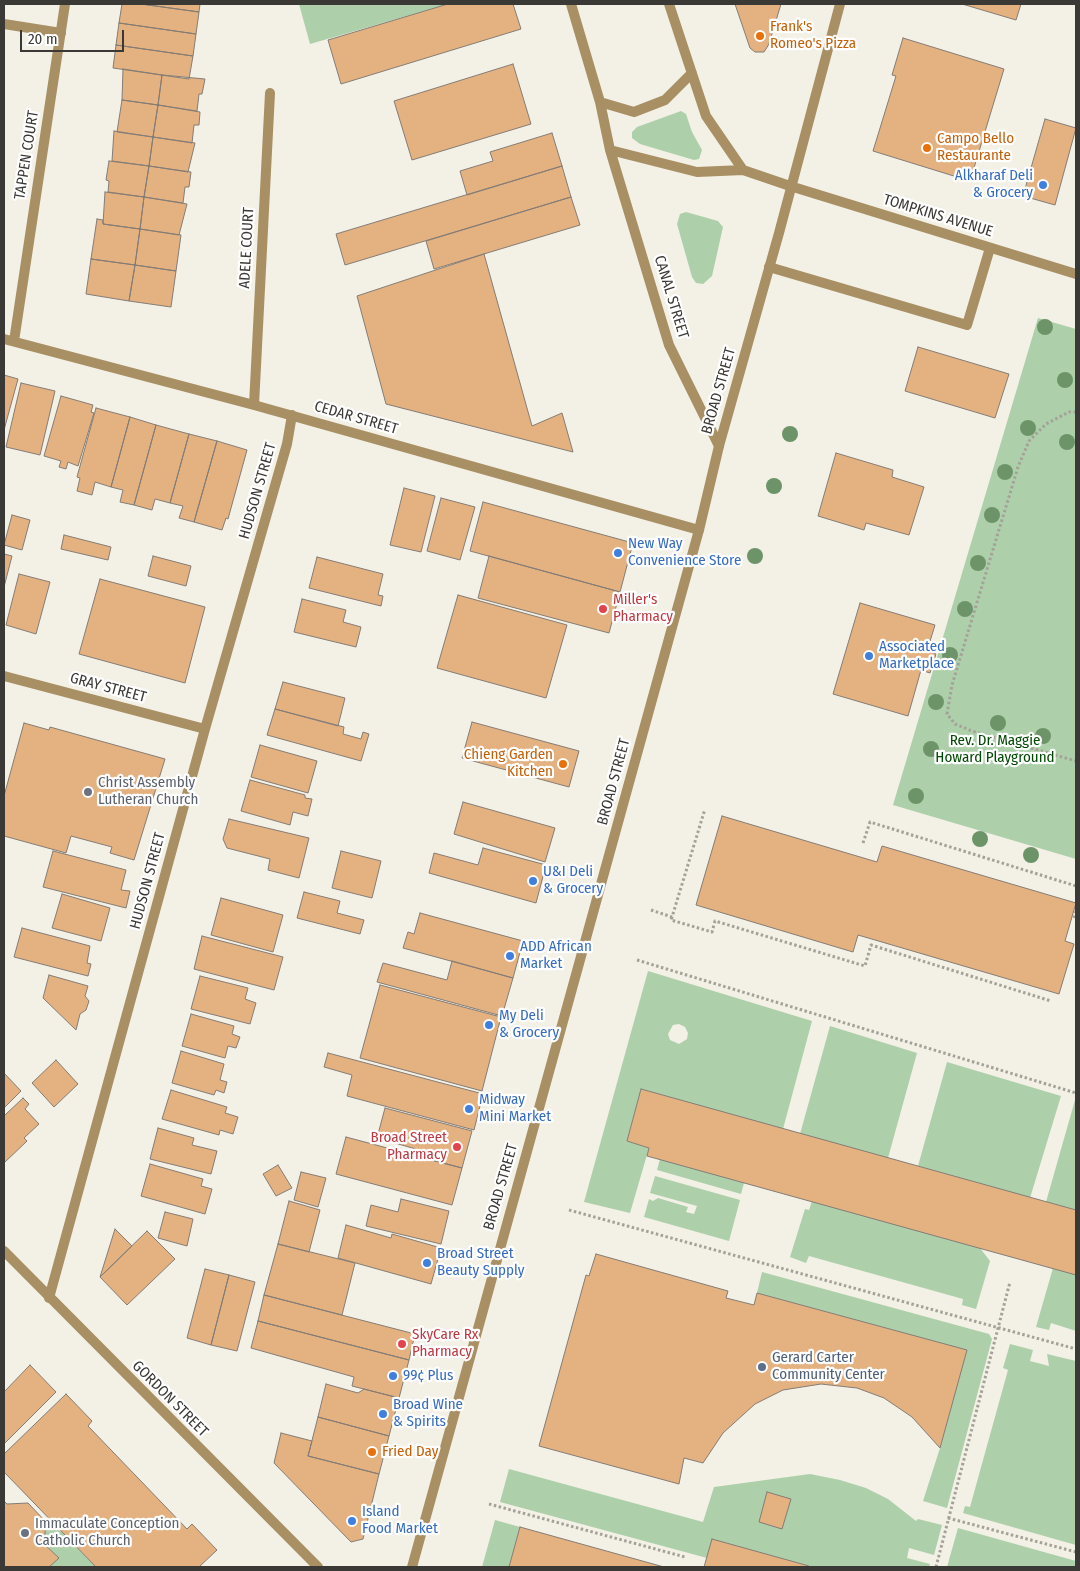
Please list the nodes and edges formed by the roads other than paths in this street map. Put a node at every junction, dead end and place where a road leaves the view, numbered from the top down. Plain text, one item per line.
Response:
1 (65, 4) edge
2 (571, 4) edge
3 (669, 4) edge
4 (840, 4) edge
5 (4, 24) edge
6 (61, 33) junction
7 (692, 73) junction
8 (270, 93) dead end
9 (600, 102) junction
10 (610, 150) junction
11 (743, 170) junction
12 (790, 186) junction
13 (990, 248) junction
14 (769, 267) junction
15 (1076, 274) edge
16 (9, 340) edge
17 (254, 404) junction
18 (292, 415) junction
19 (719, 446) junction
20 (699, 530) junction
21 (4, 676) edge
22 (205, 729) junction
23 (4, 1250) edge
24 (49, 1298) junction
25 (318, 1567) edge
26 (412, 1567) edge

1 - 6 street, TAPPEN COURT
2 - 9 street, CANAL STREET
3 - 7 street
4 - 12 street, BROAD STREET
5 - 6 street
6 - 16 street, TAPPEN COURT
7 - 9 street
7 - 11 street
8 - 17 street, ADELE COURT
9 - 10 street, CANAL STREET
10 - 11 street
10 - 19 street, CANAL STREET
11 - 12 street
12 - 13 street, TOMPKINS AVENUE
12 - 14 street, BROAD STREET
13 - 14 street
13 - 15 street, TOMPKINS AVENUE
14 - 19 street, BROAD STREET
16 - 17 street, CEDAR STREET
17 - 18 street, CEDAR STREET
18 - 20 street, CEDAR STREET
18 - 22 street, HUDSON STREET
19 - 20 street, BROAD STREET
20 - 26 street, BROAD STREET
21 - 22 street, GRAY STREET
22 - 24 street, HUDSON STREET
23 - 24 street, GORDON STREET
24 - 25 street, GORDON STREET

